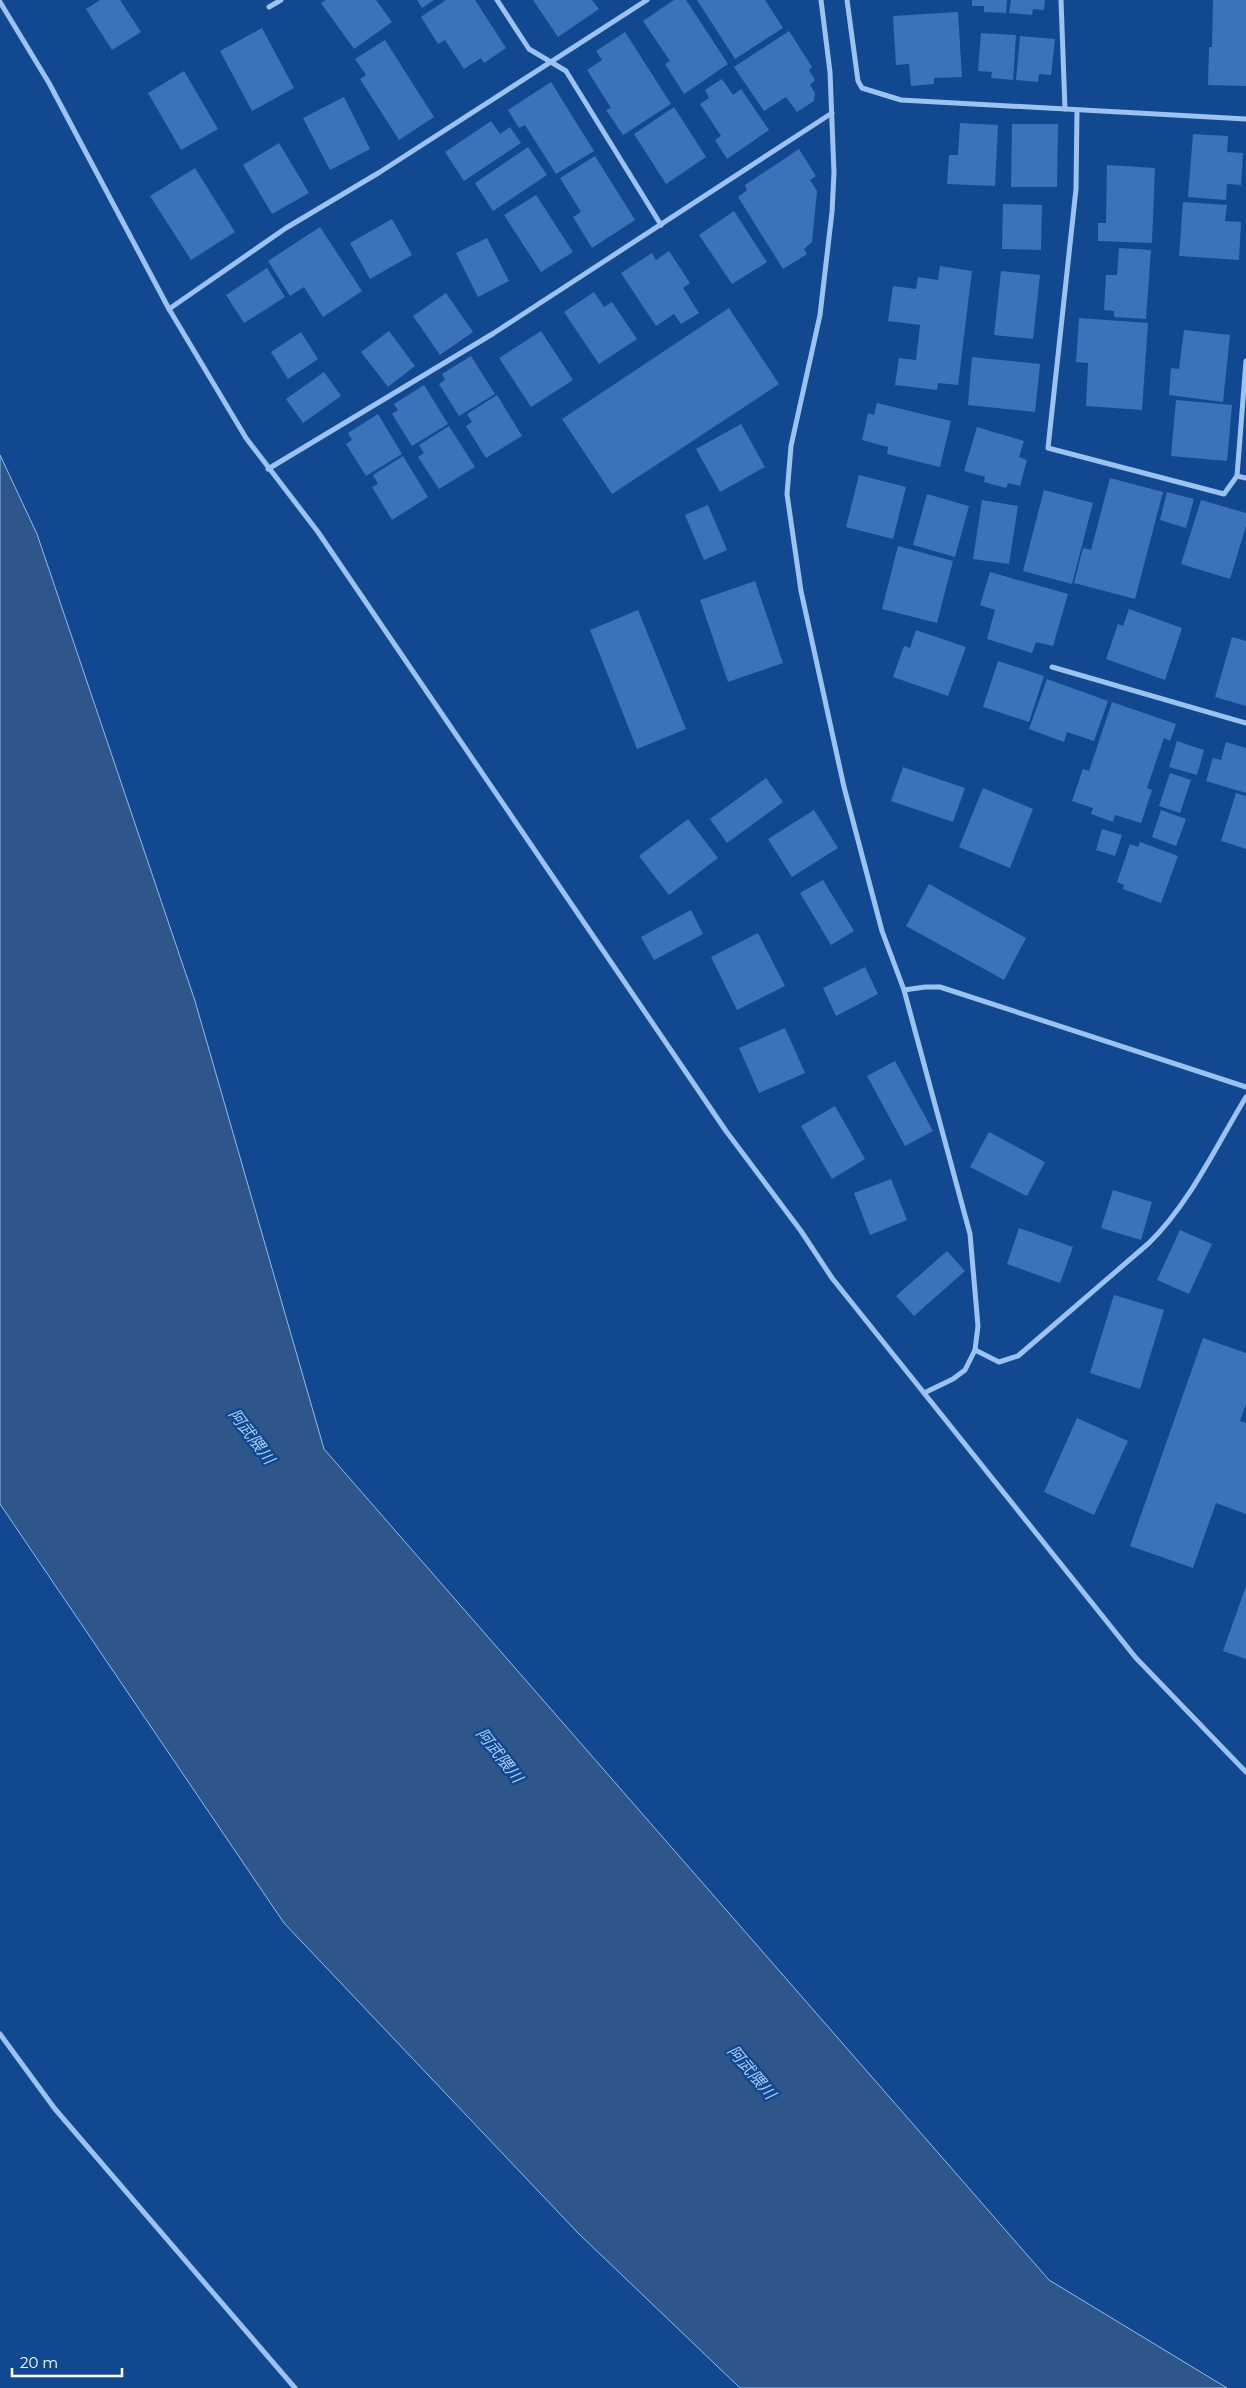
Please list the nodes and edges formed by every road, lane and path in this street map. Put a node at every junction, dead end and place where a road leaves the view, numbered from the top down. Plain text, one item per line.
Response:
1 (281, 0) edge
2 (497, 0) edge
3 (648, 0) edge
4 (821, 0) edge
5 (847, 0) edge
6 (1061, 0) edge
7 (0, 2) edge
8 (269, 7) dead end
9 (551, 62) junction
10 (1065, 109) junction
11 (1077, 110) junction
12 (832, 113) junction
13 (1246, 119) edge
14 (661, 225) junction
15 (169, 309) junction
16 (1246, 361) edge
17 (268, 468) junction
18 (1237, 476) junction
19 (1246, 478) edge
20 (1052, 667) dead end
21 (1246, 723) edge
22 (904, 990) junction
23 (1246, 1087) edge
24 (1246, 1097) edge
25 (975, 1350) junction
26 (924, 1393) junction
27 (1246, 1772) edge
28 (0, 2034) edge
29 (295, 2388) edge

1 - 8 street
2 - 9 street
3 - 9 street
4 - 12 street
5 - 10 street
6 - 10 street
7 - 15 street
9 - 14 street
9 - 15 street
10 - 11 street
11 - 13 street
11 - 18 street
12 - 14 street
12 - 22 street
14 - 17 street
15 - 17 street
16 - 18 street
17 - 26 street
18 - 19 street
20 - 21 street
22 - 23 street
22 - 25 street
24 - 25 street
25 - 26 street
26 - 27 street
28 - 29 street

